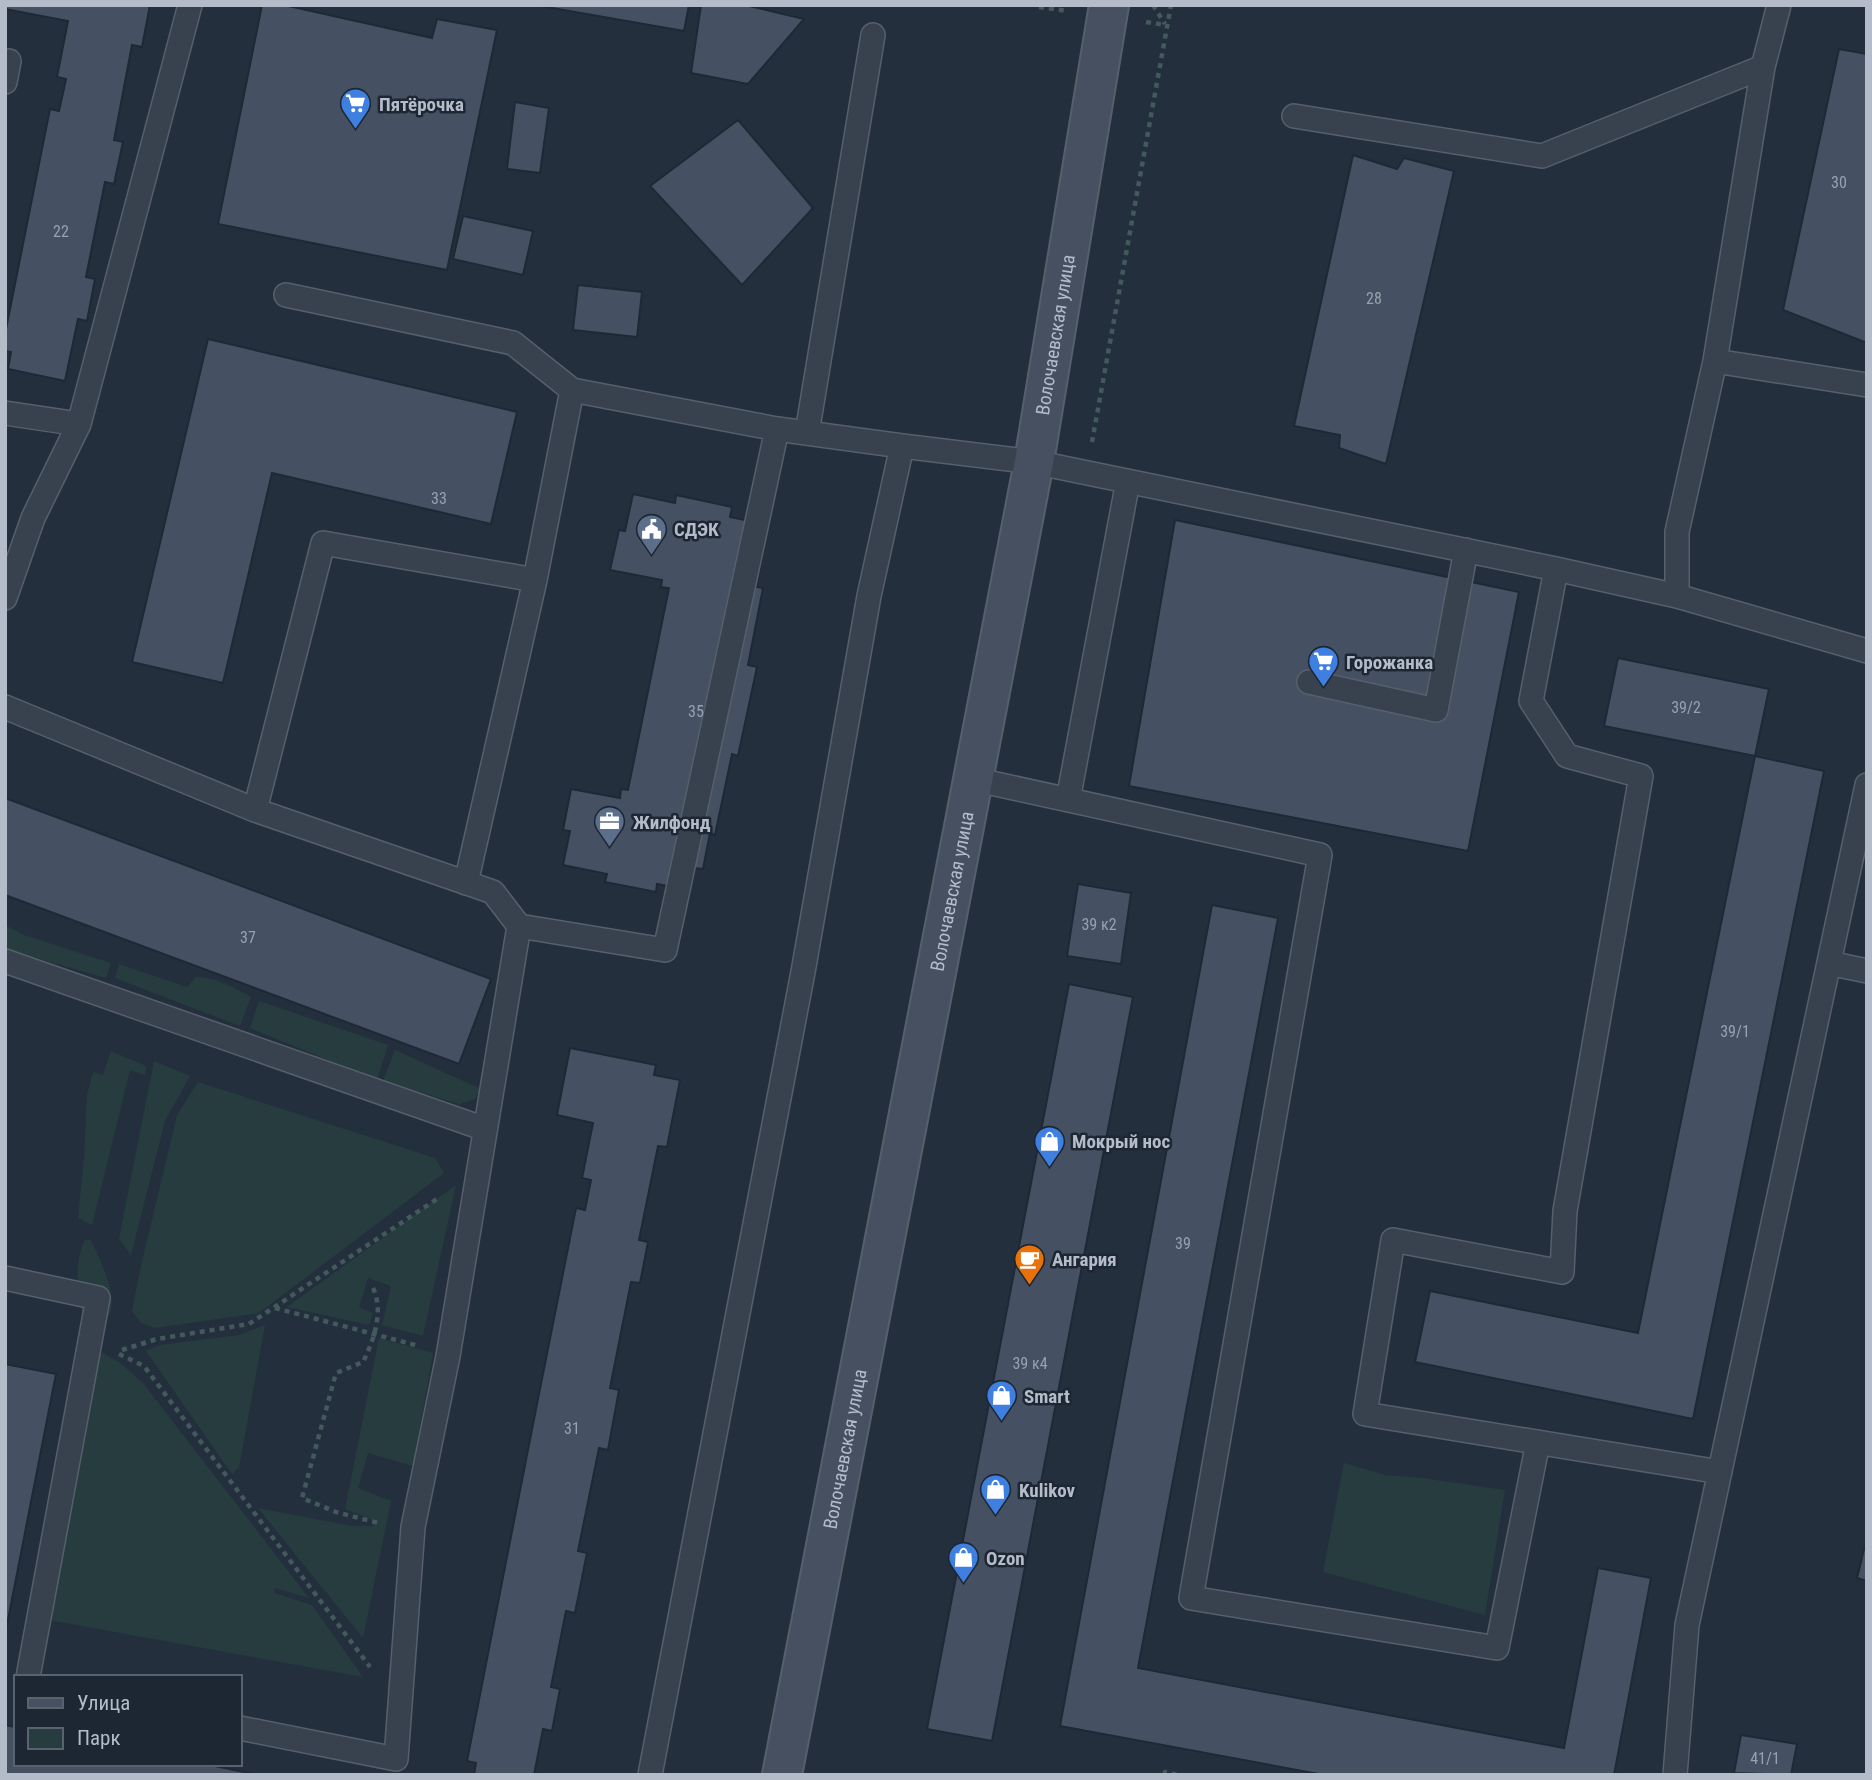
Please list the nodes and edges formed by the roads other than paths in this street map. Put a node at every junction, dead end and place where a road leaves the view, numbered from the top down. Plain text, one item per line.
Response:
1 (190, 5) edge
2 (1109, 5) edge
3 (1779, 5) edge
4 (873, 35) dead end
5 (1763, 67) junction
6 (1294, 116) dead end
7 (286, 295) dead end
8 (1715, 361) junction
9 (1867, 385) edge
10 (572, 390) junction
11 (5, 414) edge
12 (79, 424) junction
13 (777, 429) junction
14 (807, 433) junction
15 (902, 446) junction
16 (1034, 462) junction
17 (1128, 481) junction
18 (1466, 550) junction
19 (1556, 569) junction
20 (535, 580) junction
21 (1677, 596) junction
22 (5, 597) edge
23 (1867, 651) edge
24 (1309, 682) dead end
25 (5, 707) edge
26 (974, 779) junction
27 (1867, 785) edge
28 (1068, 800) junction
29 (255, 810) junction
30 (466, 883) junction
31 (519, 926) junction
32 (5, 961) edge
33 (1829, 963) junction
34 (1867, 971) edge
35 (485, 1129) junction
36 (5, 1278) edge
37 (1538, 1442) junction
38 (1720, 1472) junction
39 (28, 1675) edge
40 (242, 1729) edge
41 (395, 1767) edge
42 (649, 1775) edge
43 (782, 1775) edge
44 (1675, 1775) edge

1 - 12 lane
2 - 16 street, Волочаевская улица
3 - 5 lane
4 - 14 lane
5 - 6 lane
5 - 8 lane
7 - 10 lane
8 - 9 lane
8 - 21 lane
10 - 13 lane
10 - 20 lane
11 - 12 lane
12 - 22 lane
13 - 14 lane
13 - 31 lane
14 - 15 lane
15 - 16 lane
15 - 42 lane
16 - 17 lane
16 - 26 street, Волочаевская улица
17 - 18 lane
17 - 28 lane
18 - 19 lane
18 - 24 lane
19 - 21 lane
19 - 37 lane
20 - 29 lane
20 - 30 lane
21 - 23 lane
25 - 29 lane
26 - 28 lane
26 - 43 street, Волочаевская улица
27 - 33 lane
28 - 37 lane
29 - 30 lane
30 - 31 lane
31 - 35 lane
32 - 35 lane
33 - 34 lane
33 - 38 lane
35 - 41 lane
36 - 39 lane
37 - 38 lane
38 - 44 lane
40 - 41 lane

